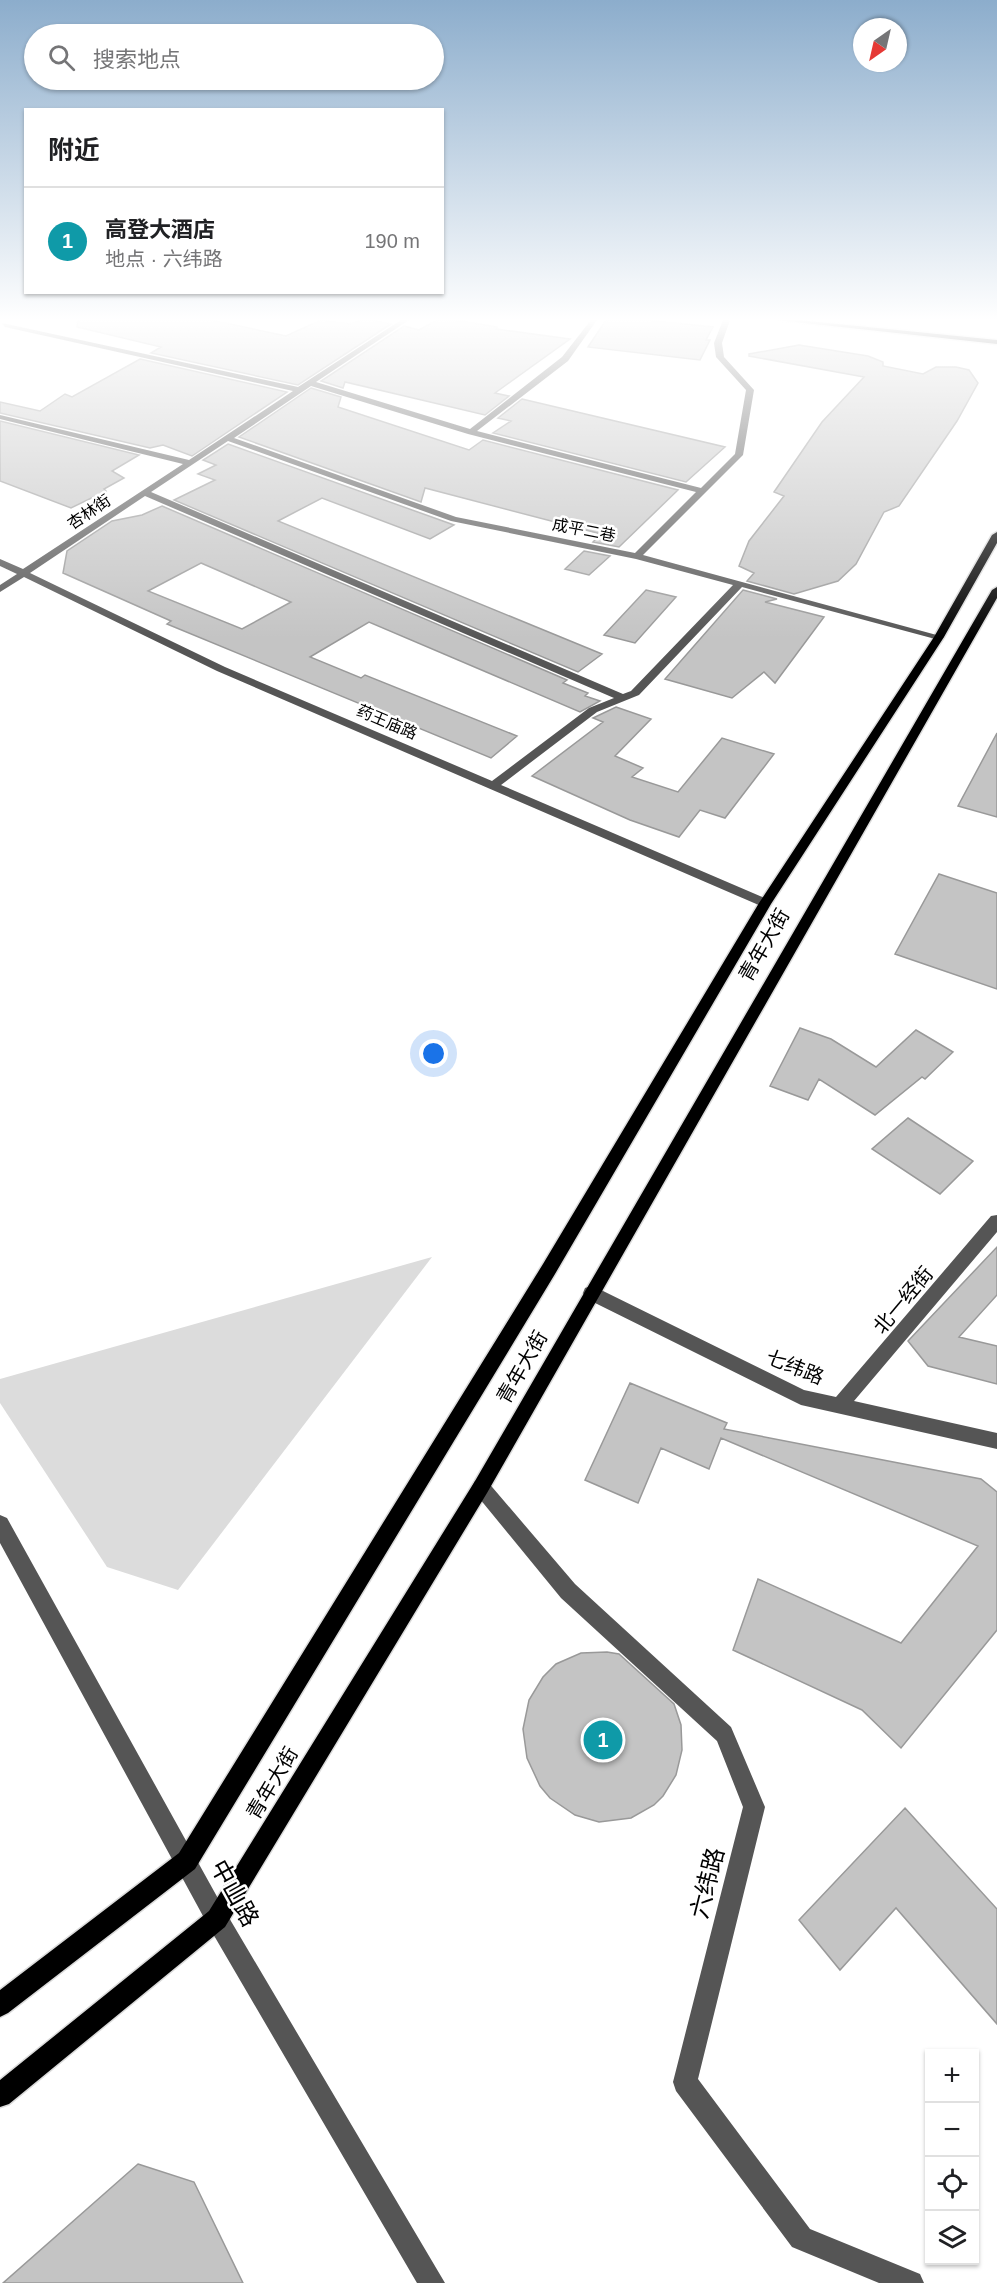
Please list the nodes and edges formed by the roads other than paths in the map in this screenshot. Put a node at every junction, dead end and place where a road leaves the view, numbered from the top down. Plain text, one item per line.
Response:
1 (40, 427) edge
2 (244, 427) edge
3 (453, 427) edge
4 (478, 427) edge
5 (744, 427) edge
6 (471, 432) junction
7 (227, 438) junction
8 (191, 463) junction
9 (702, 492) junction
10 (145, 494) junction
11 (997, 535) edge
12 (637, 556) junction
13 (0, 562) edge
14 (25, 574) junction
15 (740, 583) junction
16 (0, 589) edge
17 (997, 590) edge
18 (939, 637) junction
19 (623, 698) junction
20 (493, 786) junction
21 (765, 903) junction
22 (997, 1221) edge
23 (591, 1293) junction
24 (840, 1406) junction
25 (997, 1441) edge
26 (481, 1487) junction
27 (0, 1524) edge
28 (187, 1861) junction
29 (217, 1919) junction
30 (0, 2005) edge
31 (0, 2095) edge
32 (432, 2283) edge
33 (912, 2283) edge

1 - 8 street
2 - 7 street, 杏林街
3 - 6 street
4 - 6 street
5 - 9 street
6 - 9 street
7 - 8 street, 杏林街
7 - 12 street, 成平二巷
8 - 10 street, 杏林街
9 - 12 street
10 - 14 street, 杏林街
10 - 19 street
11 - 18 main road, 青年大街
12 - 15 street, 成平二巷
13 - 14 street, 药王庙路
14 - 16 street, 杏林街
14 - 20 street, 药王庙路
15 - 18 street, 成平二巷
15 - 19 street
17 - 23 main road, 青年大街
18 - 21 main road, 青年大街
19 - 20 street
20 - 21 street, 药王庙路
21 - 28 main road, 青年大街
22 - 24 street, 北一经街
23 - 24 street, 七纬路
23 - 26 main road, 青年大街
24 - 25 street, 七纬路
26 - 29 main road, 青年大街
26 - 33 street, 六纬路
27 - 28 street, 中山路
28 - 29 street, 中山路
28 - 30 main road, 青年大街
29 - 31 main road, 青年大街
29 - 32 street, 中山路

